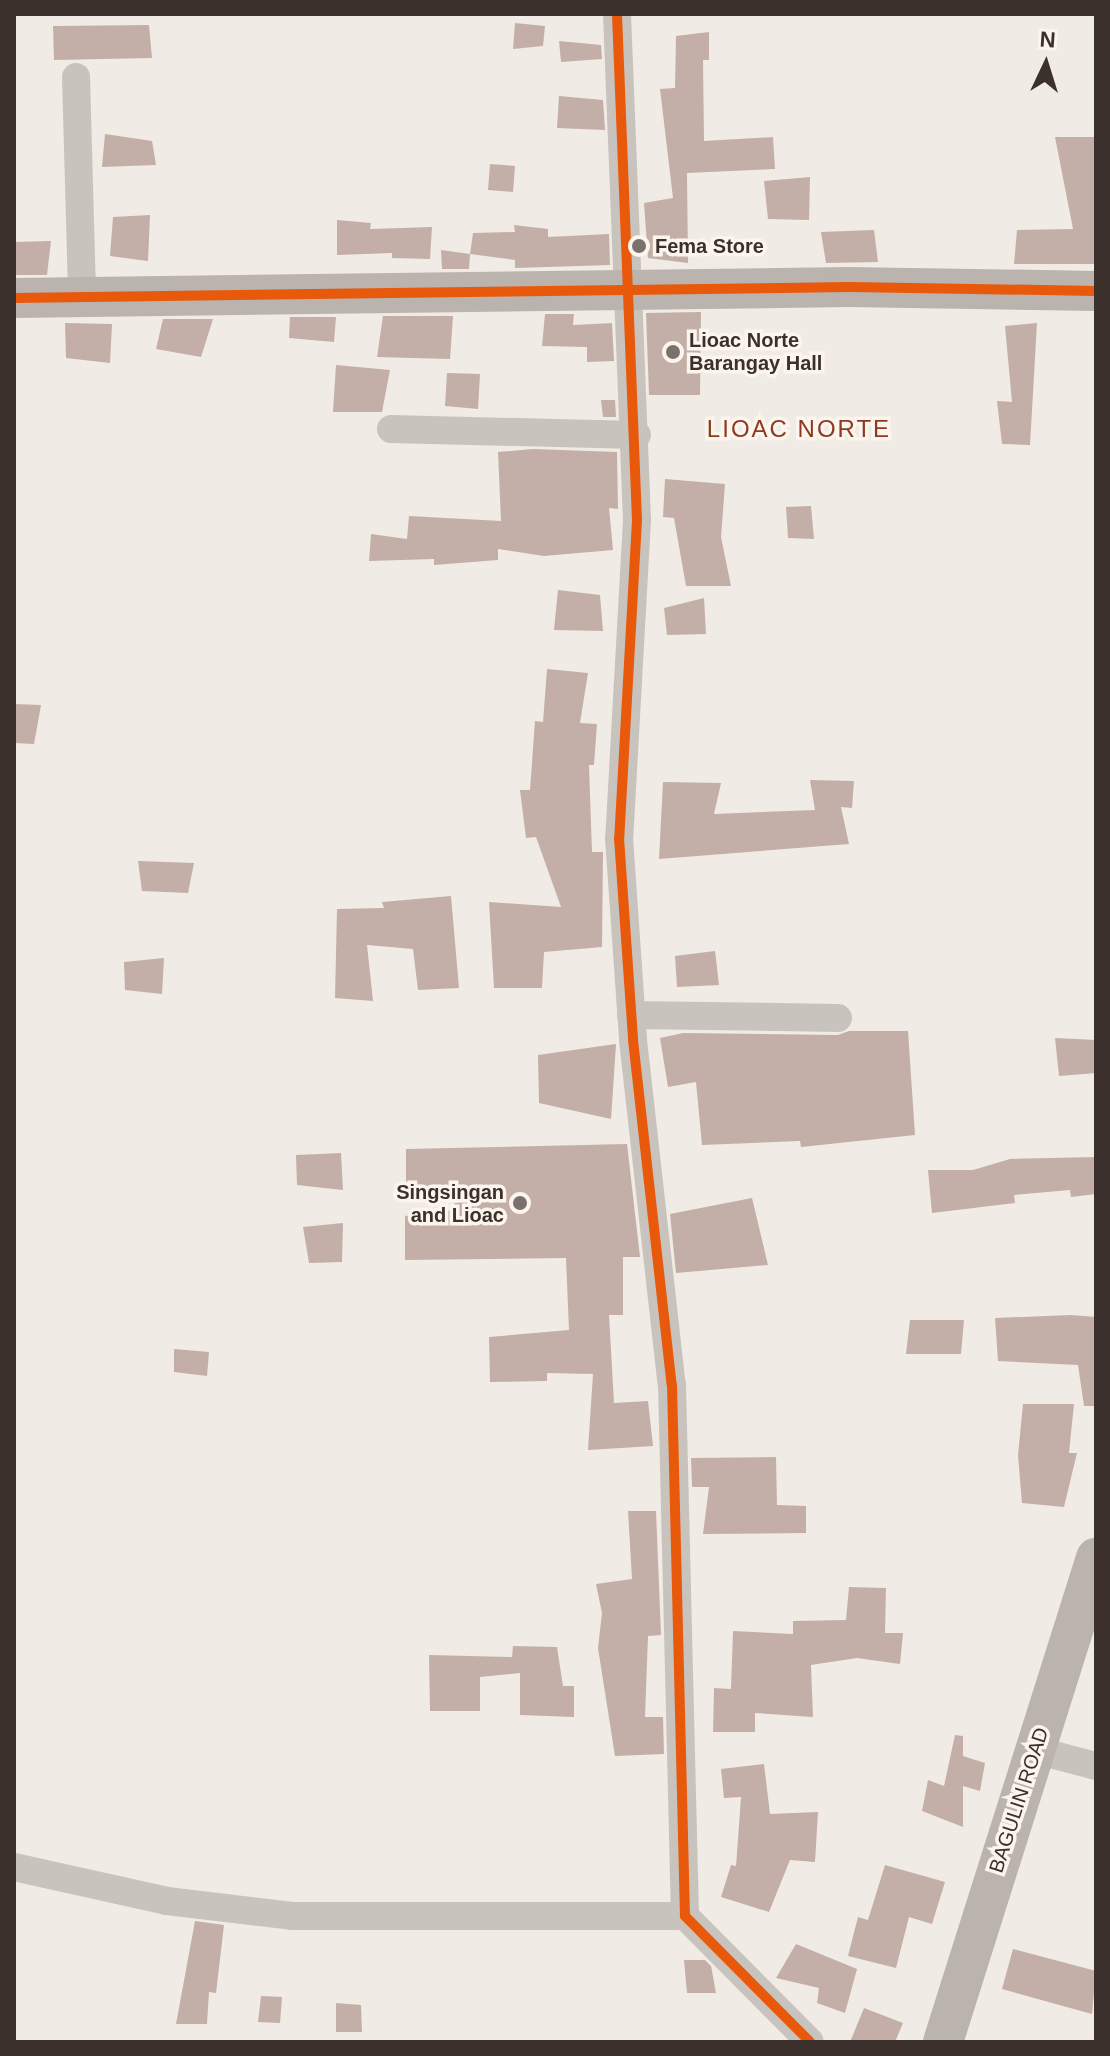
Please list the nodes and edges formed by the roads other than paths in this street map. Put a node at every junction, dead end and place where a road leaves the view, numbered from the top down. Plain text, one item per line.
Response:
1 (617, 14) edge
2 (76, 77) dead end
3 (629, 290) junction
4 (1096, 291) edge
5 (82, 297) junction
6 (14, 298) edge
7 (391, 429) dead end
8 (637, 435) junction
9 (631, 1015) junction
10 (838, 1018) dead end
11 (1096, 1558) edge
12 (1035, 1750) junction
13 (1096, 1766) edge
14 (14, 1867) edge
15 (685, 1916) junction
16 (810, 2042) edge
17 (943, 2042) edge

1 - 3 street
2 - 5 street
3 - 4 street
3 - 5 street
3 - 8 street
5 - 6 street
7 - 8 street
8 - 9 street
9 - 10 street
9 - 15 street
11 - 12 street, BAGULIN ROAD
12 - 13 street
12 - 17 street, BAGULIN ROAD
14 - 15 street
15 - 16 street

